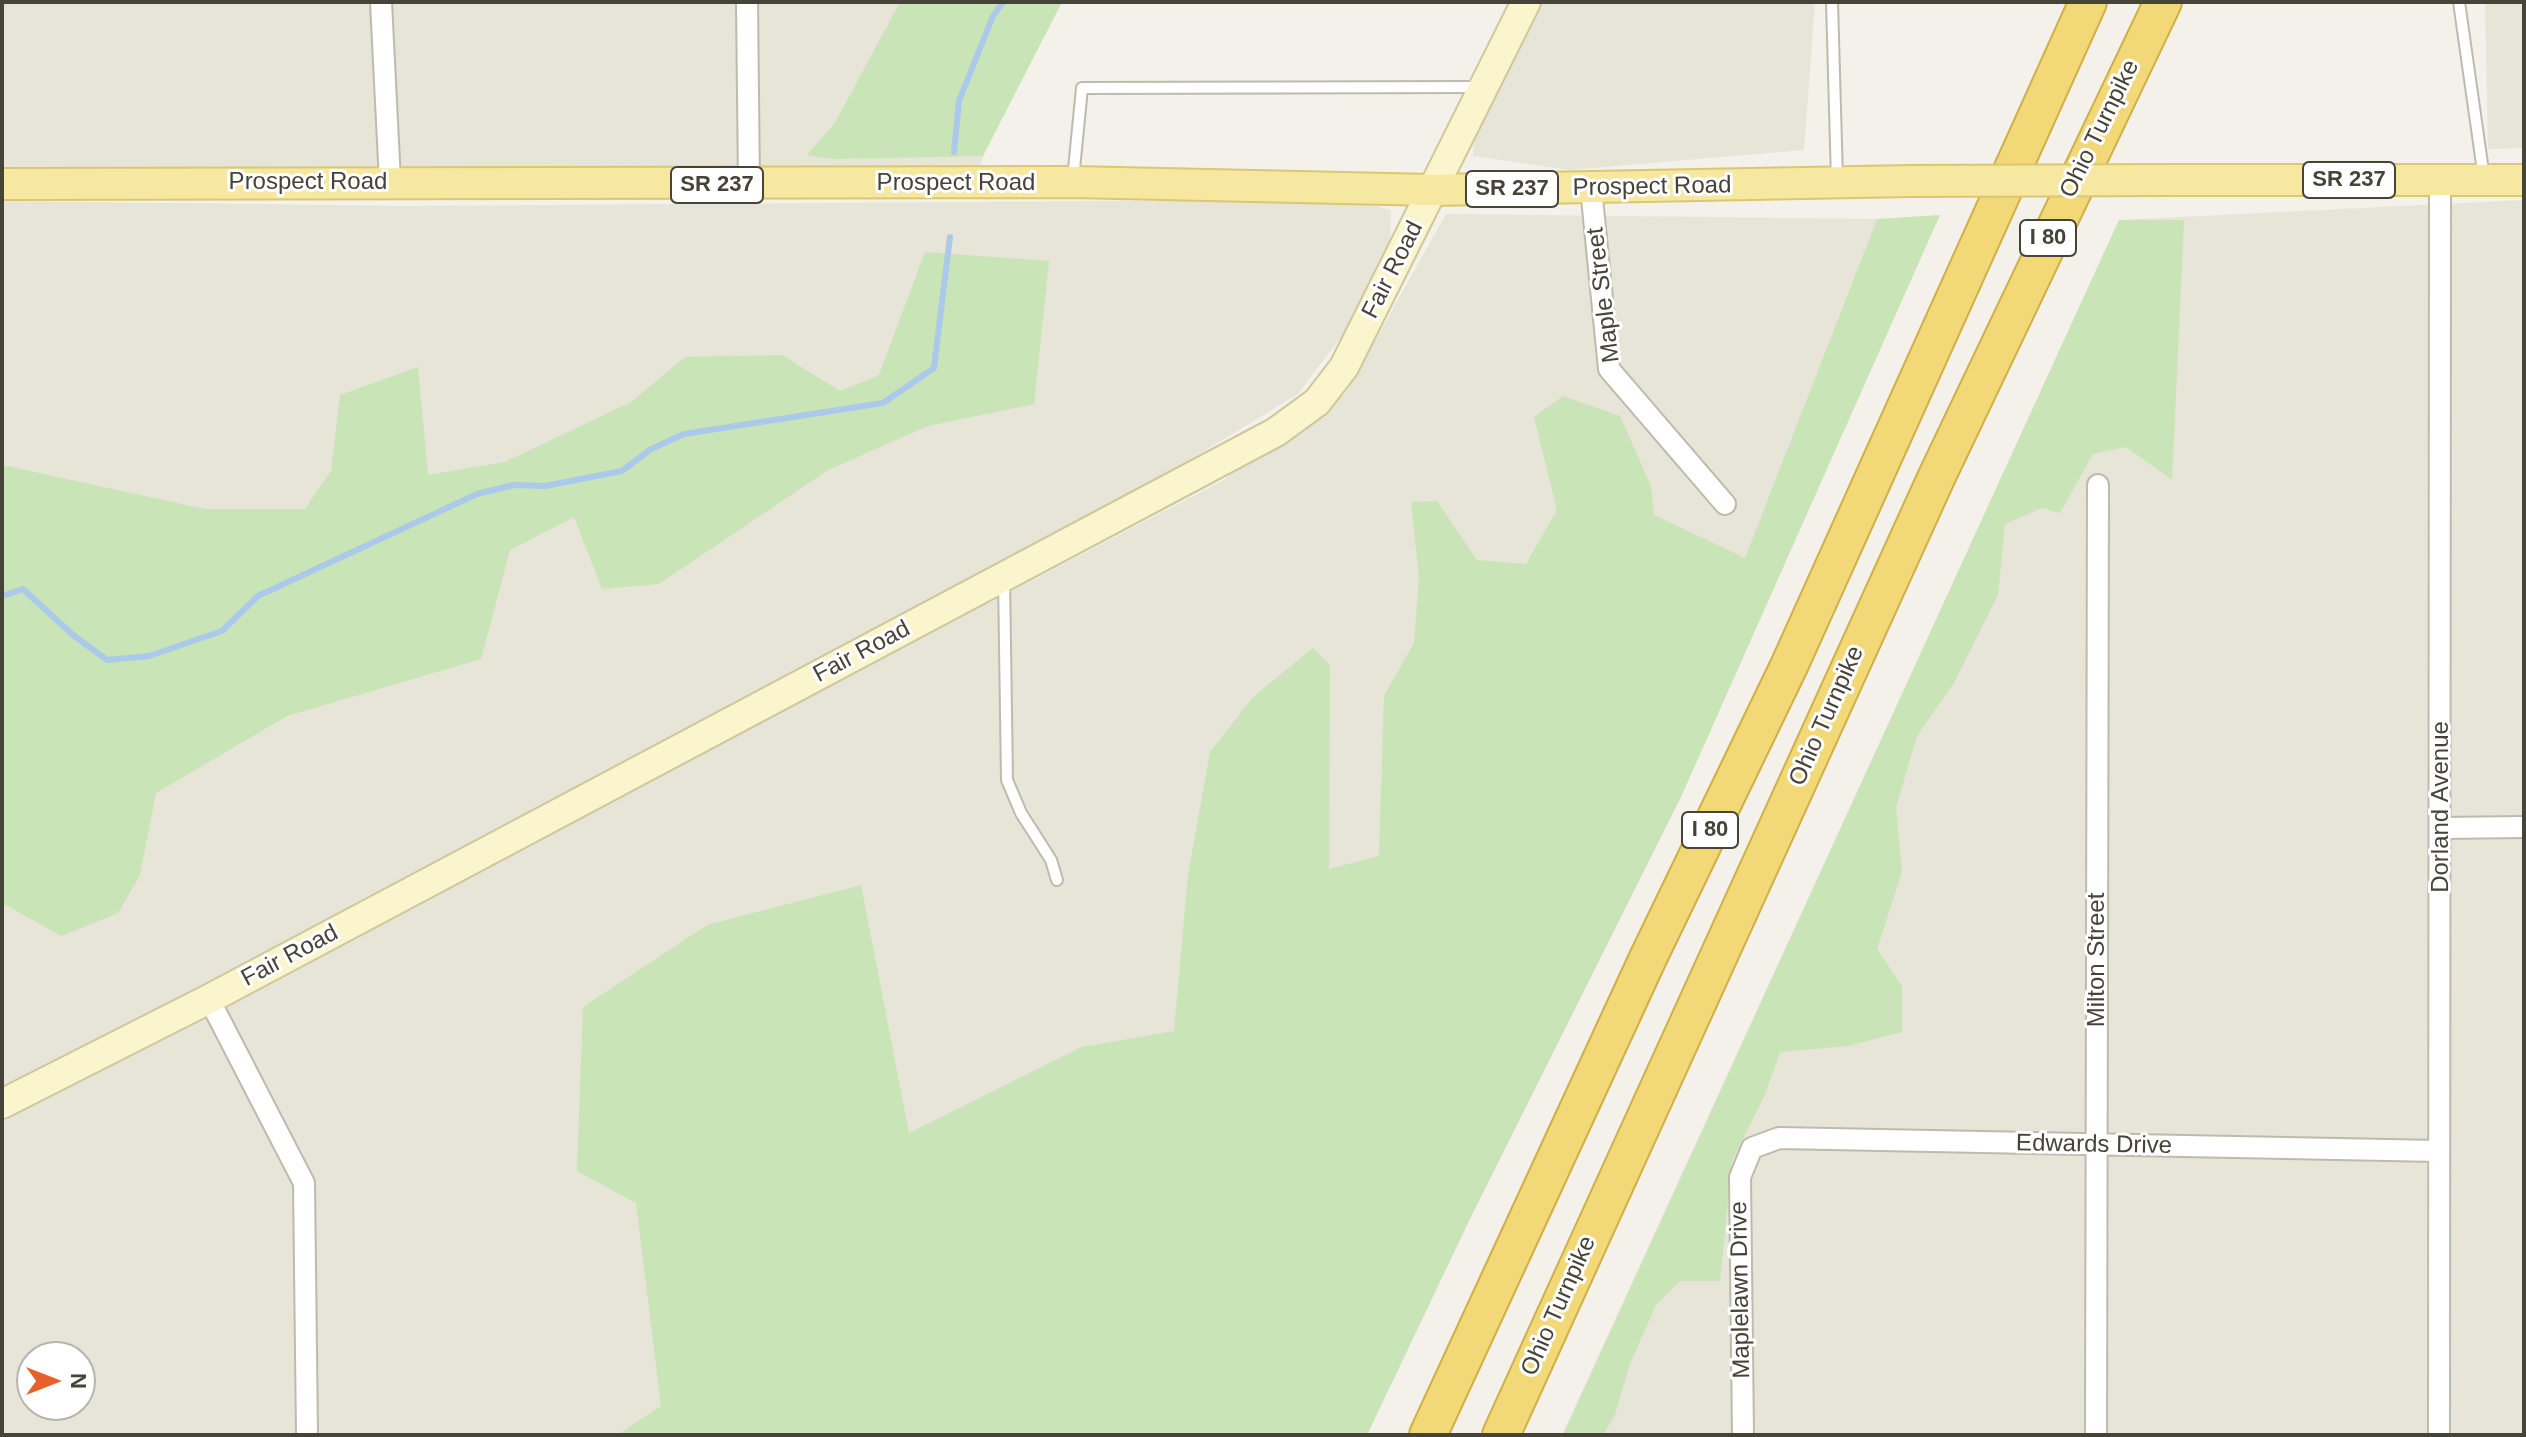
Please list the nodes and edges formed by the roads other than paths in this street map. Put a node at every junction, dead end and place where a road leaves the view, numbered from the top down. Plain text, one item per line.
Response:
1 (381, 2) edge
2 (747, 2) edge
3 (1526, 2) edge
4 (1832, 2) edge
5 (2088, 2) edge
6 (2163, 2) edge
7 (2459, 2) edge
8 (1484, 87) junction
9 (2440, 180) junction
10 (2484, 180) junction
11 (2524, 180) edge
12 (390, 182) junction
13 (1073, 182) junction
14 (1838, 183) junction
15 (2, 184) edge
16 (749, 185) junction
17 (1591, 188) junction
18 (1433, 190) junction
19 (2098, 485) dead end
20 (1725, 504) dead end
21 (1004, 576) junction
22 (2524, 827) edge
23 (2441, 828) junction
24 (1057, 880) dead end
25 (209, 999) junction
26 (2, 1104) edge
27 (2096, 1146) junction
28 (1752, 1148) joint
29 (2438, 1151) junction
30 (307, 1435) edge
31 (1428, 1435) edge
32 (1501, 1435) edge
33 (1743, 1435) edge
34 (2096, 1435) edge
35 (2439, 1435) edge

1 - 12 street
2 - 16 street
3 - 8 street, Fair Road
4 - 14 lane
5 - 31 highway, I 80
6 - 32 highway, Ohio Turnpike / I 80
7 - 10 lane
8 - 13 lane
8 - 18 street, Fair Road
9 - 10 main road, SR 237
9 - 14 main road, Prospect Road / SR 237, bridge
9 - 23 street, Dorland Avenue
10 - 11 main road, SR 237
12 - 15 main road, Prospect Road / SR 237
12 - 16 main road, Prospect Road / SR 237
13 - 16 main road, Prospect Road / SR 237
13 - 18 main road, Prospect Road / SR 237
14 - 17 main road, Prospect Road / SR 237
17 - 18 main road, Prospect Road / SR 237
17 - 20 street, Maple Street
18 - 21 street, Fair Road
19 - 27 street, Milton Street
21 - 24 lane
21 - 25 street, Fair Road
22 - 23 street
23 - 29 street, Dorland Avenue
25 - 26 street, Fair Road
25 - 30 street
27 - 28 street, Edwards Drive
27 - 29 street, Edwards Drive
27 - 34 street, Milton Street
28 - 33 street, Maplelawn Drive
29 - 35 street, Dorland Avenue

